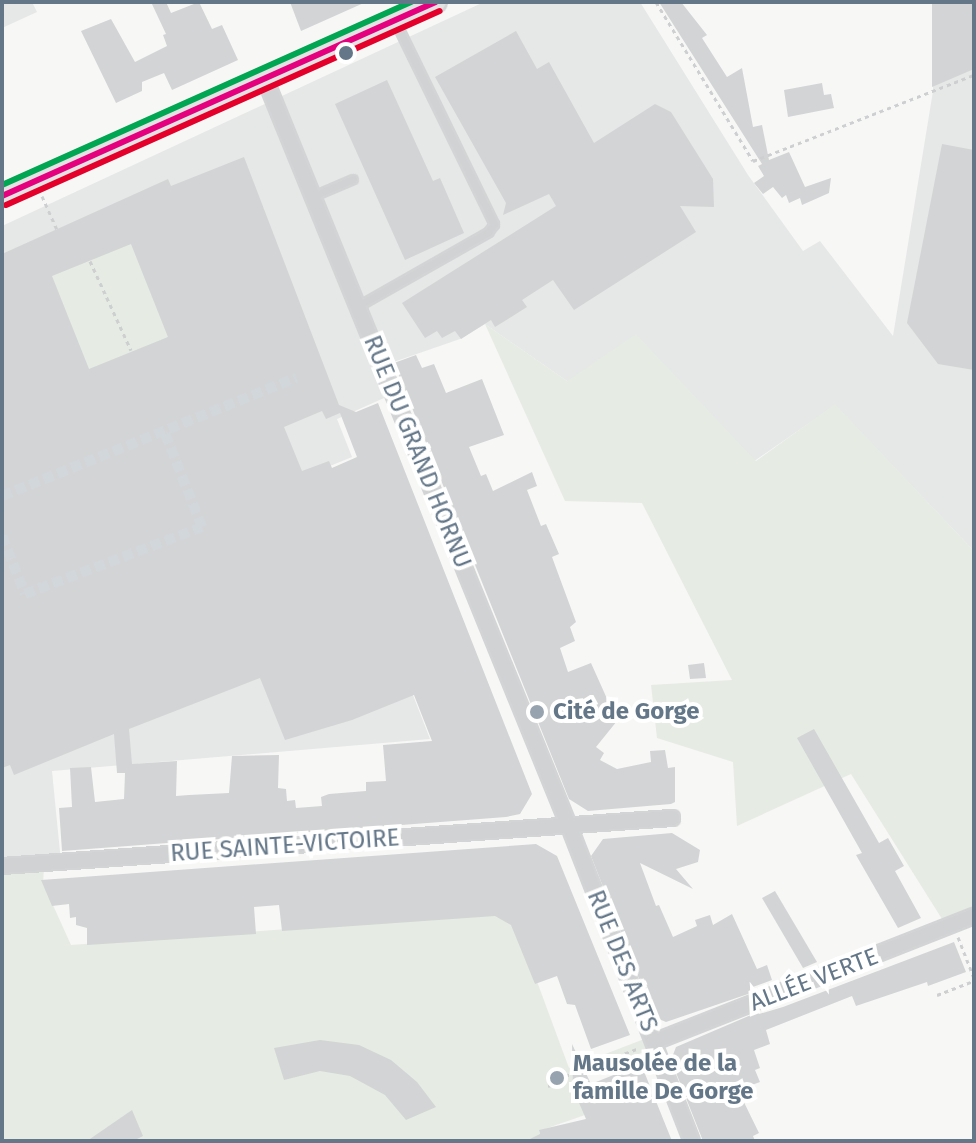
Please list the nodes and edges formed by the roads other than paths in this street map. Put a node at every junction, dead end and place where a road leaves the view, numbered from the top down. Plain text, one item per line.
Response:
1 (436, 2) edge
2 (394, 21) junction
3 (265, 79) junction
4 (353, 179) dead end
5 (2, 196) edge
6 (313, 196) junction
7 (358, 306) junction
8 (672, 818) dead end
9 (569, 826) junction
10 (2, 866) edge
11 (974, 916) edge
12 (654, 1042) junction
13 (692, 1141) edge

1 - 2 main road
2 - 3 main road
2 - 7 lane
3 - 5 main road
3 - 6 street, RUE DU GRAND HORNU
4 - 6 lane
6 - 7 street, RUE DU GRAND HORNU
7 - 9 street, RUE DU GRAND HORNU
8 - 9 street, RUE SAINTE-VICTOIRE
9 - 10 street, RUE SAINTE-VICTOIRE
9 - 12 street, RUE DES ARTS
11 - 12 street, ALLÉE VERTE
12 - 13 street, RUE DES ARTS

